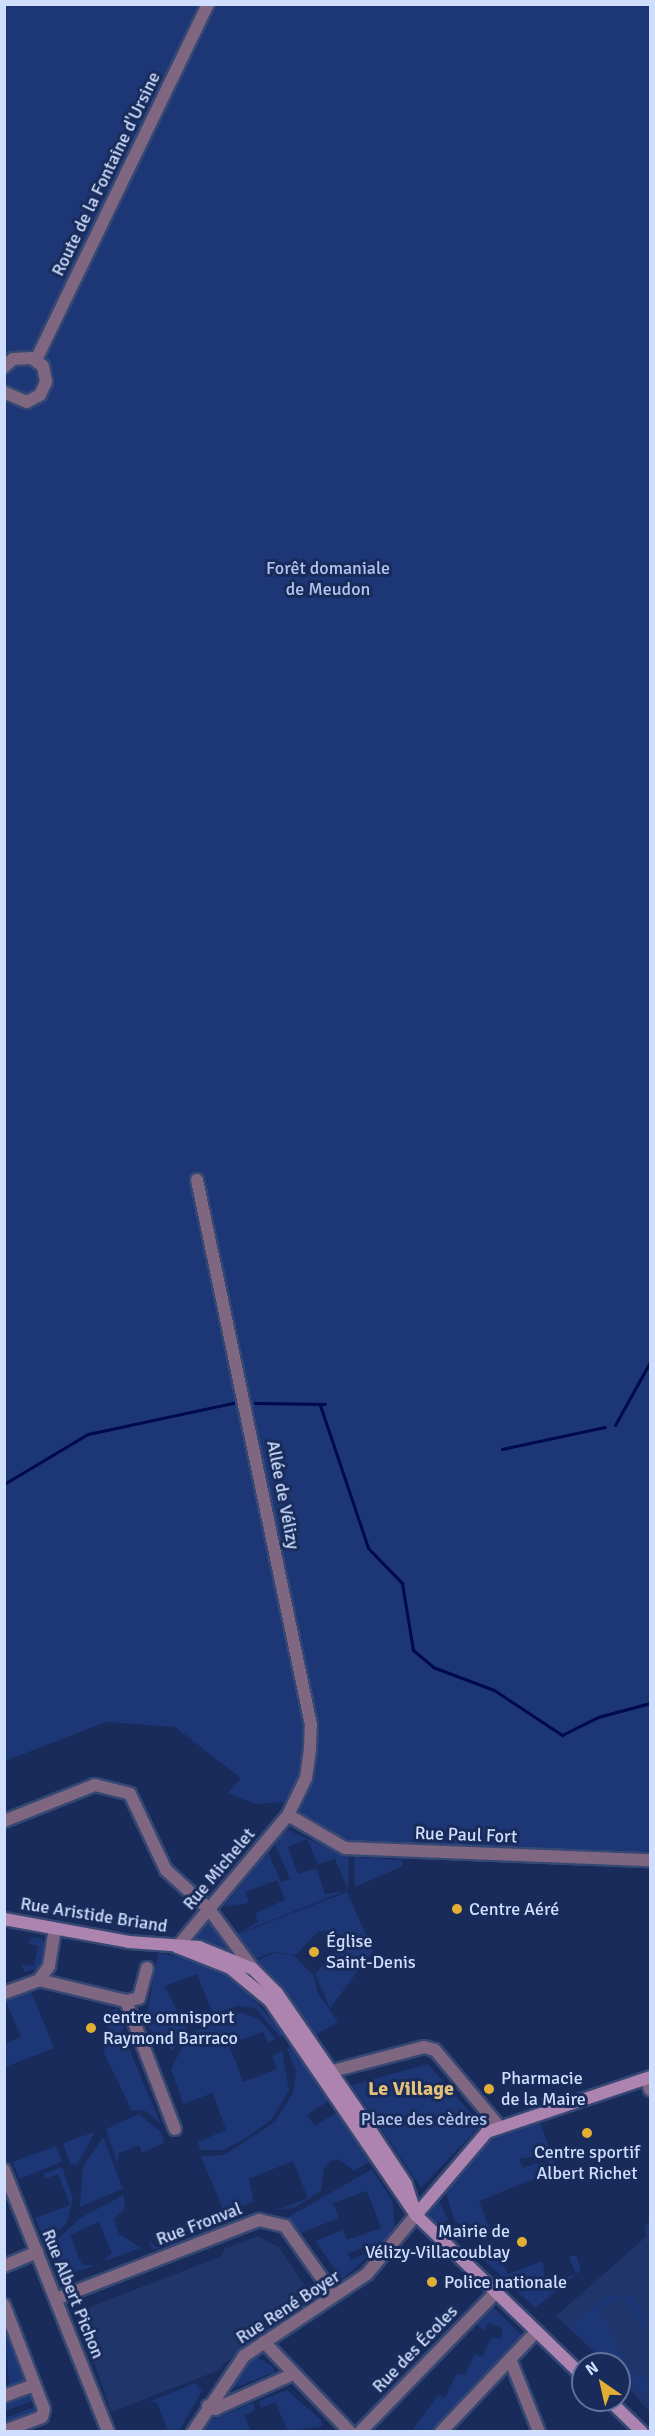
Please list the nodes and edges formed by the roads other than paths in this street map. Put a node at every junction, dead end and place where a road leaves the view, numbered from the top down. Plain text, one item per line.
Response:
1 (208, 4) edge
2 (36, 360) junction
3 (4, 367) edge
4 (4, 392) edge
5 (197, 1180) dead end
6 (288, 1815) junction
7 (4, 1821) edge
8 (651, 1860) edge
9 (209, 1909) junction
10 (4, 1919) edge
11 (55, 1930) junction
12 (177, 1947) junction
13 (147, 1968) dead end
14 (253, 1969) junction
15 (39, 1980) junction
16 (4, 1993) edge
17 (126, 2001) junction
18 (325, 2072) junction
19 (649, 2082) edge
20 (498, 2125) junction
21 (175, 2129) dead end
22 (4, 2170) edge
23 (416, 2215) junction
24 (37, 2252) junction
25 (4, 2266) edge
26 (328, 2287) dead end
27 (496, 2292) junction
28 (56, 2299) junction
29 (4, 2305) edge
30 (537, 2331) junction
31 (264, 2342) junction
32 (510, 2359) junction
33 (571, 2364) edge
34 (291, 2375) junction
35 (34, 2385) junction
36 (4, 2396) edge
37 (208, 2406) junction
38 (621, 2412) edge
39 (345, 2430) edge
40 (4, 2431) edge
41 (108, 2432) edge
42 (193, 2432) edge
43 (360, 2432) edge
44 (441, 2432) edge
45 (539, 2432) edge
46 (642, 2432) edge

1 - 2 street, Route de la Fontaine d'Ursine
2 - 3 street
2 - 4 street
5 - 6 street, Allée de Vélizy
6 - 8 street, Rue Paul Fort
6 - 9 street, Rue Michelet
7 - 9 street
9 - 12 street, Rue Michelet
9 - 14 street
10 - 11 street, Rue Aristide Briand
11 - 12 street, Rue Aristide Briand
11 - 15 street
12 - 14 street, Rue Aristide Briand
12 - 18 street, Rue Aristide Briand
13 - 17 street
14 - 18 street, Rue Aristide Briand
15 - 16 street
15 - 17 street
17 - 21 street
18 - 20 street
18 - 23 street, Rue Aristide Briand
19 - 20 street
20 - 23 street
22 - 24 street, Rue Albert Pichon
23 - 27 street
23 - 31 street, Rue René Boyer
24 - 25 street
24 - 28 street, Rue Albert Pichon
26 - 28 street, Rue Fronval
27 - 30 street
27 - 43 street, Rue des Écoles
28 - 41 street, Rue Albert Pichon
29 - 35 street
30 - 32 street
30 - 33 street
31 - 34 street
31 - 37 street, Rue René Boyer
32 - 44 street
32 - 45 street
34 - 37 street
34 - 39 street
35 - 36 street
35 - 40 street
37 - 42 street, Rue René Boyer
38 - 46 street

